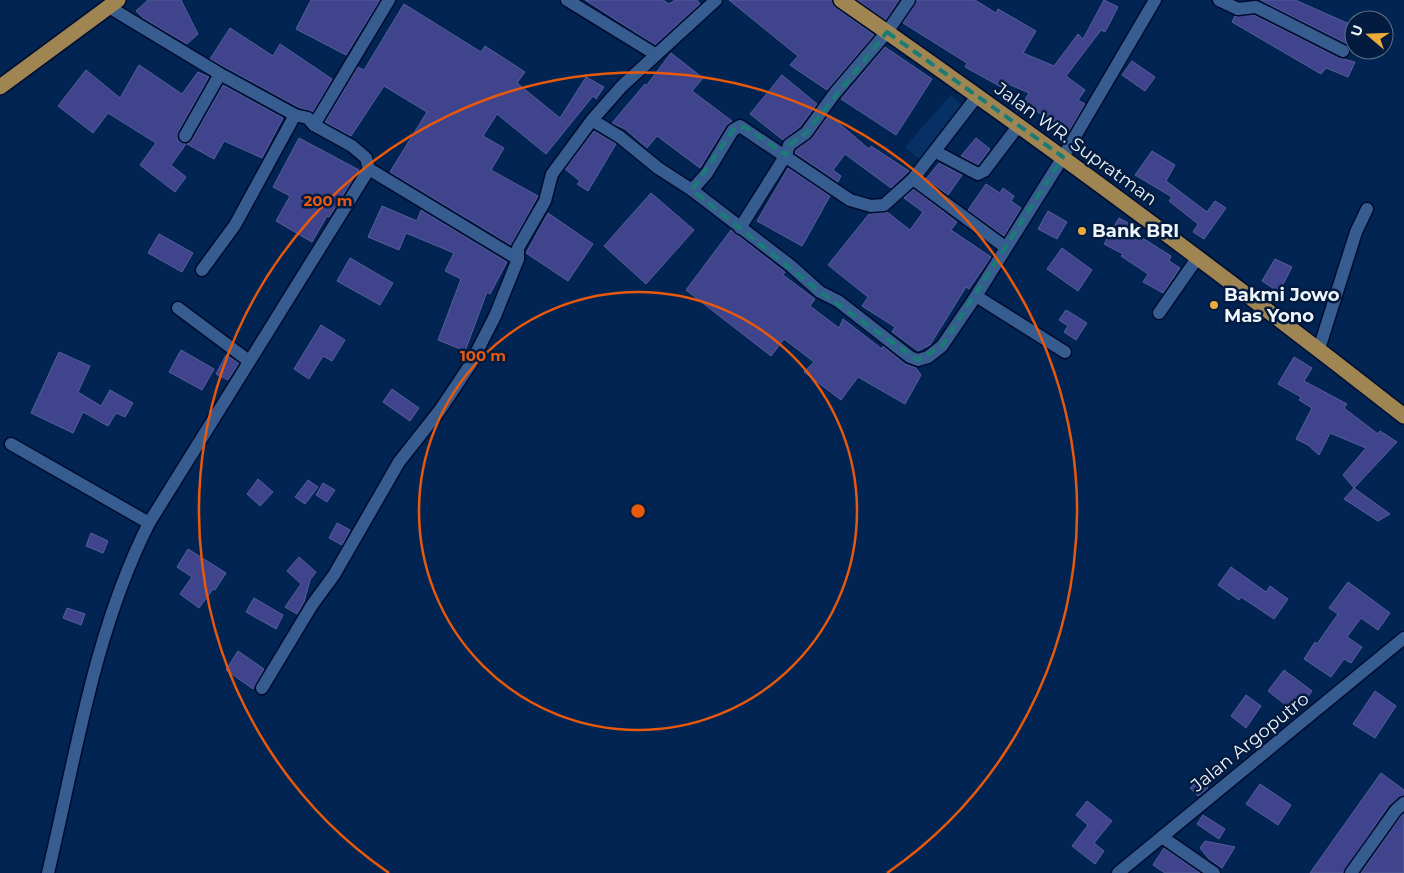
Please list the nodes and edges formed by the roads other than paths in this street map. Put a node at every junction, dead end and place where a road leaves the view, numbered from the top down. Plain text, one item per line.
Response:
1 (389, 0) edge
2 (567, 0) edge
3 (716, 0) edge
4 (841, 0) edge
5 (909, 0) edge
6 (1155, 0) edge
7 (1219, 0) edge
8 (114, 4) edge
9 (887, 32) junction
10 (1343, 51) dead end
11 (655, 54) junction
12 (220, 74) junction
13 (0, 87) edge
14 (978, 95) junction
15 (295, 115) junction
16 (592, 120) junction
17 (314, 125) junction
18 (1019, 125) junction
19 (185, 136) dead end
20 (936, 152) junction
21 (786, 155) junction
22 (1063, 157) junction
23 (369, 169) junction
24 (913, 179) junction
25 (692, 190) junction
26 (1367, 209) dead end
27 (740, 228) junction
28 (1005, 247) junction
29 (1198, 257) junction
30 (518, 259) junction
31 (202, 270) dead end
32 (976, 296) junction
33 (178, 308) dead end
34 (1159, 314) dead end
35 (1319, 349) junction
36 (1065, 352) dead end
37 (249, 362) junction
38 (1404, 416) edge
39 (11, 444) dead end
40 (149, 523) junction
41 (1404, 638) edge
42 (262, 688) dead end
43 (1404, 803) edge
44 (1162, 837) junction
45 (48, 873) edge
46 (1118, 873) edge
47 (1214, 873) edge
48 (1351, 873) edge

1 - 17 street
2 - 11 street
3 - 11 street
4 - 9 main road, Jalan WR. Supratman
5 - 9 street
6 - 22 street
7 - 10 street
8 - 12 street
8 - 13 main road
9 - 14 main road, Jalan WR. Supratman
9 - 21 street
11 - 16 street
12 - 15 street
12 - 19 street
14 - 18 main road, Jalan WR. Supratman
14 - 20 street
15 - 17 street
15 - 31 street
16 - 25 street
16 - 30 street
17 - 23 street
18 - 20 street
18 - 22 main road, Jalan WR. Supratman
20 - 24 street
21 - 24 street
21 - 25 street
21 - 27 street
22 - 28 street
22 - 29 main road, Jalan WR. Supratman
23 - 30 street
23 - 37 street
24 - 28 street
25 - 27 street
26 - 35 street
27 - 32 street
28 - 32 street
29 - 34 street
29 - 35 main road, Jalan WR. Supratman
30 - 42 street
32 - 36 street
33 - 37 street
35 - 38 main road, Jalan WR. Supratman
37 - 40 street
39 - 40 street
40 - 45 street
41 - 44 street, Jalan Argoputro
43 - 48 street
44 - 46 street, Jalan Argoputro
44 - 47 street

